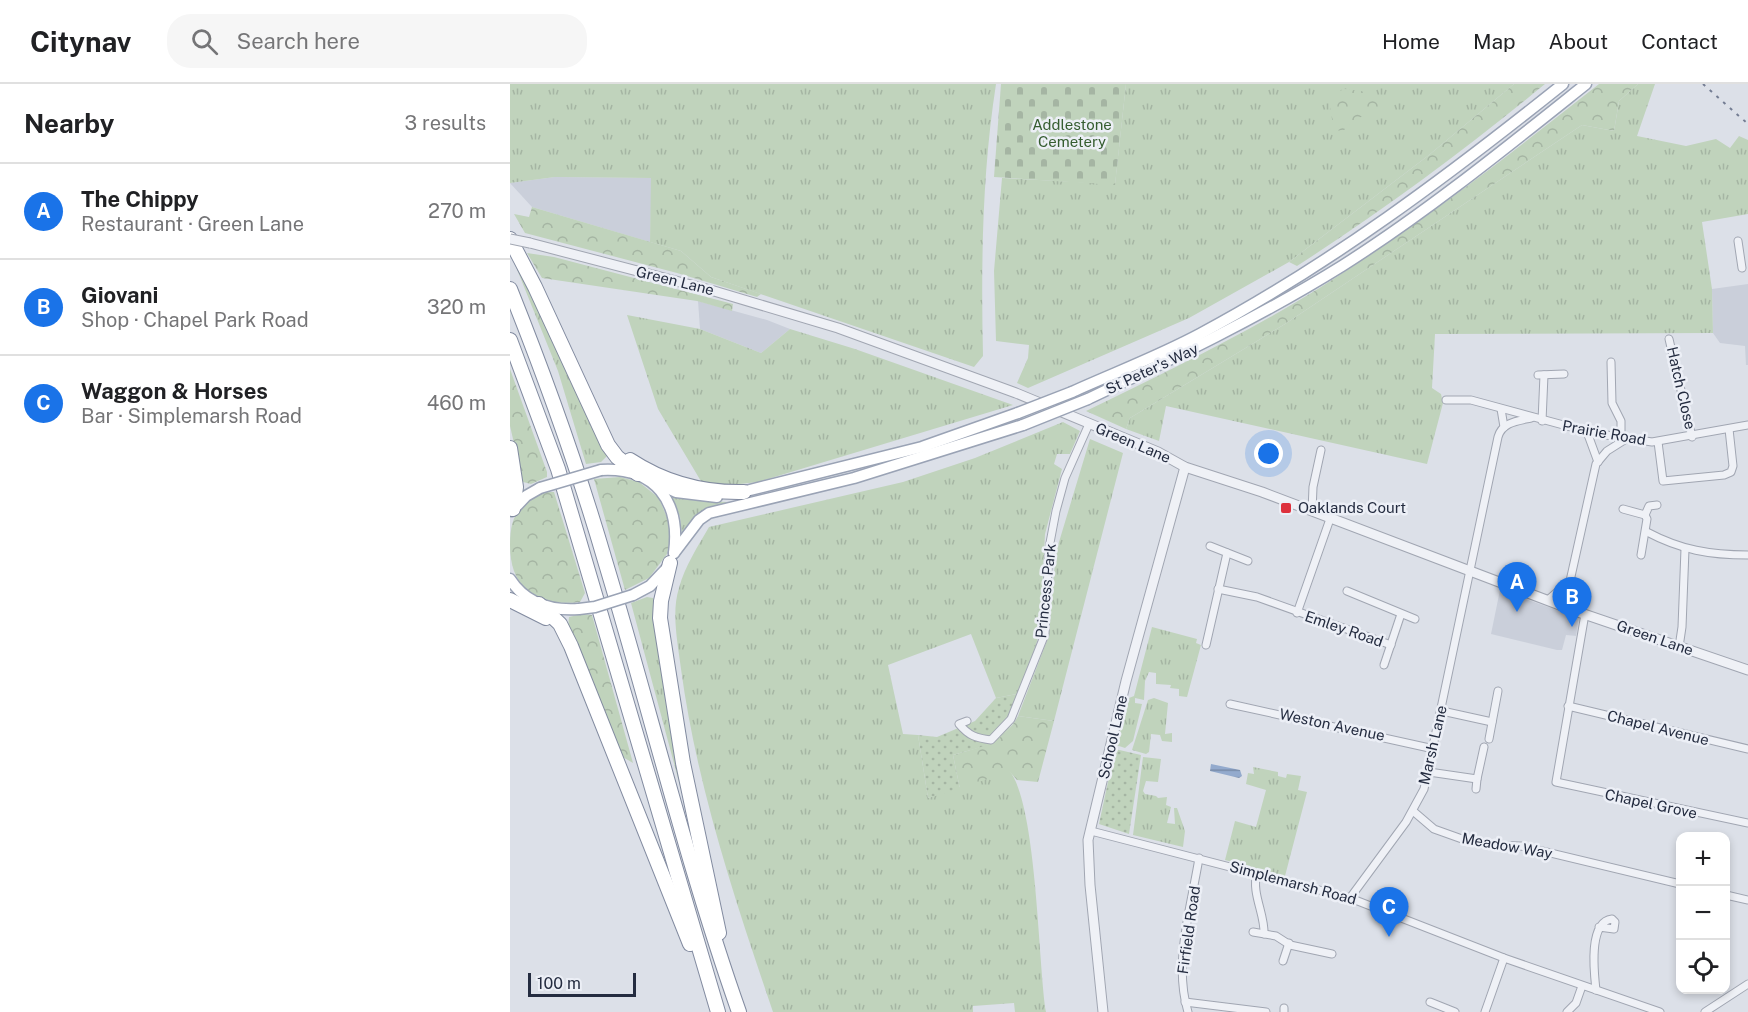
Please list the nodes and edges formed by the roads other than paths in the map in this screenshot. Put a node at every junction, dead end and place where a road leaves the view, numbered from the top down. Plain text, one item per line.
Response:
1 (1563, 84) edge
2 (1586, 84) edge
3 (510, 239) edge
4 (1738, 241) dead end
5 (1744, 262) edge
6 (510, 289) edge
7 (1669, 339) dead end
8 (510, 340) edge
9 (1620, 369) dead end
10 (1564, 374) dead end
11 (1446, 400) dead end
12 (1502, 409) junction
13 (1531, 418) junction
14 (1542, 421) junction
15 (1089, 424) junction
16 (600, 425) junction
17 (1748, 426) edge
18 (1504, 427) junction
19 (1729, 429) junction
20 (1587, 432) junction
21 (1692, 437) junction
22 (1623, 438) junction
23 (1658, 442) junction
24 (510, 448) edge
25 (1320, 450) dead end
26 (1598, 462) junction
27 (1185, 467) junction
28 (638, 474) junction
29 (654, 483) junction
30 (744, 492) junction
31 (1657, 505) dead end
32 (1623, 509) dead end
33 (511, 512) edge
34 (1312, 512) junction
35 (1646, 514) junction
36 (1330, 519) junction
37 (1647, 532) junction
38 (1210, 546) dead end
39 (1685, 549) junction
40 (1227, 553) junction
41 (1641, 555) dead end
42 (1748, 555) edge
43 (672, 558) junction
44 (1248, 561) dead end
45 (1470, 572) junction
46 (510, 579) edge
47 (1570, 581) junction
48 (1218, 589) junction
49 (1347, 591) dead end
50 (510, 593) edge
51 (510, 600) edge
52 (1548, 600) junction
53 (536, 603) junction
54 (1297, 613) junction
55 (1581, 613) junction
56 (1401, 614) junction
57 (1416, 619) dead end
58 (1206, 645) dead end
59 (1391, 645) junction
60 (1679, 647) junction
61 (577, 664) junction
62 (1384, 665) dead end
63 (1748, 670) edge
64 (1498, 691) dead end
65 (1230, 704) dead end
66 (1568, 706) junction
67 (1442, 711) junction
68 (967, 721) dead end
69 (1492, 722) junction
70 (1489, 739) dead end
71 (1484, 747) dead end
72 (1434, 749) junction
73 (1748, 749) edge
74 (1429, 772) junction
75 (1477, 779) junction
76 (1476, 789) dead end
77 (1413, 811) junction
78 (1748, 823) edge
79 (1090, 831) junction
80 (1199, 858) junction
81 (1257, 873) junction
82 (1676, 883) edge
83 (1730, 897) edge
84 (1350, 898) junction
85 (1748, 900) edge
86 (1599, 927) dead end
87 (1253, 932) dead end
88 (1264, 934) junction
89 (1289, 943) junction
90 (1332, 954) dead end
91 (1504, 958) junction
92 (722, 960) junction
93 (1283, 961) dead end
94 (707, 978) junction
95 (1748, 984) edge
96 (1582, 986) junction
97 (1596, 990) junction
98 (1185, 1002) junction
99 (1430, 1002) dead end
100 (718, 1012) edge
101 (739, 1012) edge
102 (1103, 1012) edge
103 (1188, 1012) edge
104 (1266, 1012) edge
105 (1455, 1012) edge
106 (1485, 1012) edge
107 (1567, 1012) edge
108 (1660, 1012) edge
109 (1705, 1012) edge

1 - 30 main road, St Peter's Way, bridge
2 - 43 main road, St Peter's Way, bridge
3 - 15 street, Green Lane, bridge
3 - 16 highway
4 - 5 street
6 - 92 highway
7 - 21 street, Hatch Close
8 - 94 highway
9 - 22 street
10 - 14 street
11 - 12 street, Prairie Road
12 - 13 street, Prairie Road
12 - 18 street
13 - 14 street, Prairie Road
13 - 18 street
14 - 20 street, Prairie Road
15 - 27 street, Green Lane
15 - 68 street, Princess Park
16 - 28 highway
16 - 30 highway
17 - 19 street, Prairie Road
18 - 45 street
19 - 21 street, Prairie Road
19 - 23 street
20 - 22 street, Prairie Road
20 - 26 street
21 - 23 street, Prairie Road
22 - 23 street, Prairie Road
22 - 26 street
24 - 33 highway
25 - 34 street
26 - 47 street
27 - 34 street, Green Lane
27 - 79 street, School Lane
28 - 29 main road, St Peter's Way
28 - 33 main road, bridge
29 - 30 main road, St Peter's Way
29 - 43 main road
31 - 35 street
32 - 35 street
34 - 36 street, Green Lane
35 - 37 street
36 - 45 street, Green Lane
36 - 54 street, Emley Road
37 - 39 street
37 - 41 street
38 - 40 street
39 - 42 street
39 - 60 street
40 - 44 street
40 - 48 street
43 - 53 main road, St Peter's Way, bridge
43 - 92 highway
45 - 52 street, Green Lane
45 - 67 street, Marsh Lane
46 - 53 main road
47 - 52 street
47 - 55 street
48 - 54 street, Emley Road
48 - 58 street
49 - 56 street
50 - 53 main road
51 - 61 highway
52 - 55 street, Green Lane
53 - 61 highway
54 - 59 street, Emley Road
55 - 60 street, Green Lane
55 - 66 street
56 - 57 street
56 - 59 street, Emley Road
59 - 62 street, Emley Road
60 - 63 street, Green Lane
61 - 94 highway
64 - 69 street
65 - 72 street, Weston Avenue
66 - 73 street, Chapel Avenue
66 - 78 street, Chapel Grove
67 - 69 street
67 - 72 street, Marsh Lane
69 - 70 street
71 - 75 street
72 - 74 street, Marsh Lane
74 - 75 street
74 - 77 street, Marsh Lane
75 - 76 street
77 - 82 street, Meadow Way
77 - 84 street, Marsh Lane
79 - 80 street, Simplemarsh Road
79 - 102 street, School Lane
80 - 81 street, Simplemarsh Road
80 - 98 street, Firfield Road
81 - 84 street, Simplemarsh Road
81 - 88 street
83 - 85 street
84 - 91 street, Simplemarsh Road
86 - 97 street
87 - 88 street
88 - 89 street
89 - 90 street
89 - 93 street
91 - 96 street, Simplemarsh Road
91 - 106 street
92 - 101 highway
94 - 100 highway
95 - 109 street
96 - 97 street, Simplemarsh Road
96 - 107 street
97 - 108 street, Simplemarsh Road
98 - 103 street, Firfield Road
98 - 104 street
99 - 105 street

